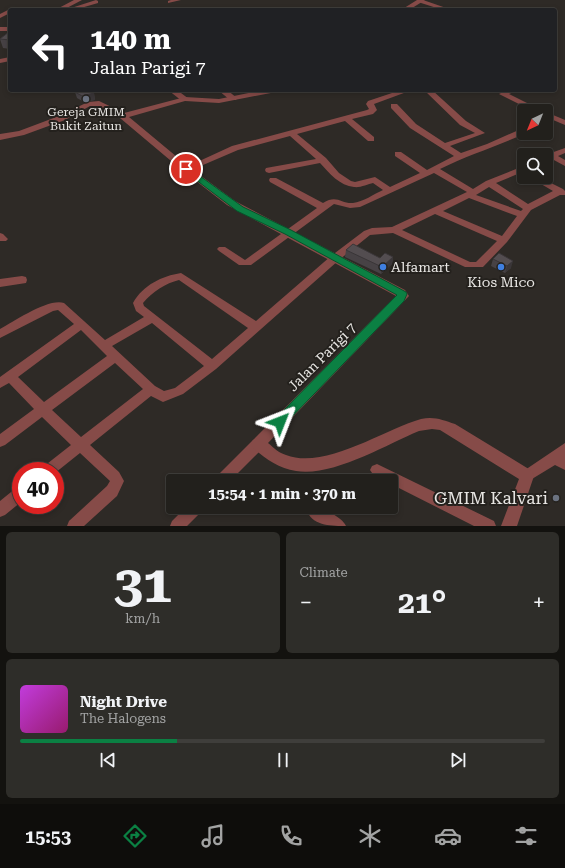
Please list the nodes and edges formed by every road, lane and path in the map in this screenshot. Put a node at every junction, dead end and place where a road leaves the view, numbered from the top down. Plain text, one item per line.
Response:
1 (79, 0) edge
2 (178, 0) edge
3 (421, 0) edge
4 (96, 2) dead end
5 (170, 2) dead end
6 (62, 8) edge
7 (75, 8) edge
8 (407, 8) edge
9 (443, 8) edge
10 (175, 92) edge
11 (225, 92) edge
12 (264, 92) edge
13 (402, 92) edge
14 (430, 92) edge
15 (500, 92) edge
16 (508, 92) edge
17 (503, 94) junction
18 (233, 98) junction
19 (185, 99) junction
20 (524, 104) edge
21 (394, 106) dead end
22 (124, 116) junction
23 (346, 118) junction
24 (554, 118) edge
25 (565, 123) edge
26 (292, 133) junction
27 (517, 134) edge
28 (0, 138) edge
29 (371, 139) dead end
30 (443, 146) junction
31 (565, 150) edge
32 (398, 154) dead end
33 (553, 155) edge
34 (460, 156) junction
35 (553, 158) edge
36 (323, 160) junction
37 (565, 163) edge
38 (186, 169) junction
39 (269, 170) dead end
40 (430, 171) junction
41 (517, 172) edge
42 (273, 180) dead end
43 (489, 184) junction
44 (546, 184) edge
45 (389, 191) junction
46 (562, 193) edge
47 (471, 194) junction
48 (323, 207) junction
49 (435, 212) junction
50 (526, 212) junction
51 (394, 230) junction
52 (288, 232) junction
53 (504, 240) junction
54 (222, 249) dead end
55 (335, 258) junction
56 (22, 280) dead end
57 (0, 283) edge
58 (152, 318) junction
59 (82, 324) junction
60 (257, 328) junction
61 (0, 334) edge
62 (104, 346) junction
63 (115, 356) junction
64 (212, 366) junction
65 (3, 381) edge
66 (151, 389) junction
67 (43, 410) junction
68 (0, 441) edge
69 (80, 444) junction
70 (258, 444) junction
71 (565, 448) edge
72 (560, 461) edge
73 (59, 462) edge
74 (377, 470) dead end
75 (228, 474) edge
76 (527, 476) junction
77 (12, 500) edge
78 (0, 510) edge
79 (189, 514) edge
80 (317, 514) edge
81 (74, 526) edge
82 (177, 526) edge
83 (339, 526) edge
84 (489, 526) edge
85 (509, 526) edge

1 - 6 street
2 - 5 street
3 - 8 street
3 - 9 street
4 - 7 street
10 - 19 street
11 - 18 street
12 - 18 street
13 - 23 street
14 - 30 street
15 - 17 street
16 - 17 street
17 - 20 street
18 - 19 street
19 - 22 street
21 - 30 street
22 - 28 street, Jalan Parigi 7
22 - 38 street, Jalan Parigi 7
23 - 26 street
23 - 29 street
24 - 25 street
26 - 36 street
26 - 38 street
27 - 34 street
30 - 34 street
31 - 33 street
32 - 40 street
34 - 40 street
35 - 37 street
36 - 39 street
36 - 45 street
38 - 52 street, Jalan Parigi 7
40 - 45 street
40 - 47 street
41 - 43 street
42 - 48 street
43 - 47 street
43 - 50 street
44 - 46 street
45 - 48 street
46 - 50 street
47 - 49 street
47 - 50 street
48 - 52 street
49 - 51 street
49 - 53 street
50 - 53 street
51 - 53 street
51 - 55 street
52 - 54 street
52 - 55 street, Jalan Parigi 7
55 - 60 street
55 - 70 street, Jalan Parigi 7
56 - 57 street
58 - 60 street
58 - 62 street
58 - 64 street
59 - 61 street
59 - 62 street
59 - 65 street
60 - 64 street
62 - 63 street
63 - 66 street
63 - 67 street
64 - 66 street
65 - 67 street
66 - 69 street
67 - 68 street
67 - 69 street
69 - 73 street
69 - 81 street
70 - 75 street
70 - 76 street
71 - 72 street
72 - 76 street
74 - 84 street
76 - 85 street
77 - 78 street
79 - 82 street
80 - 83 street

